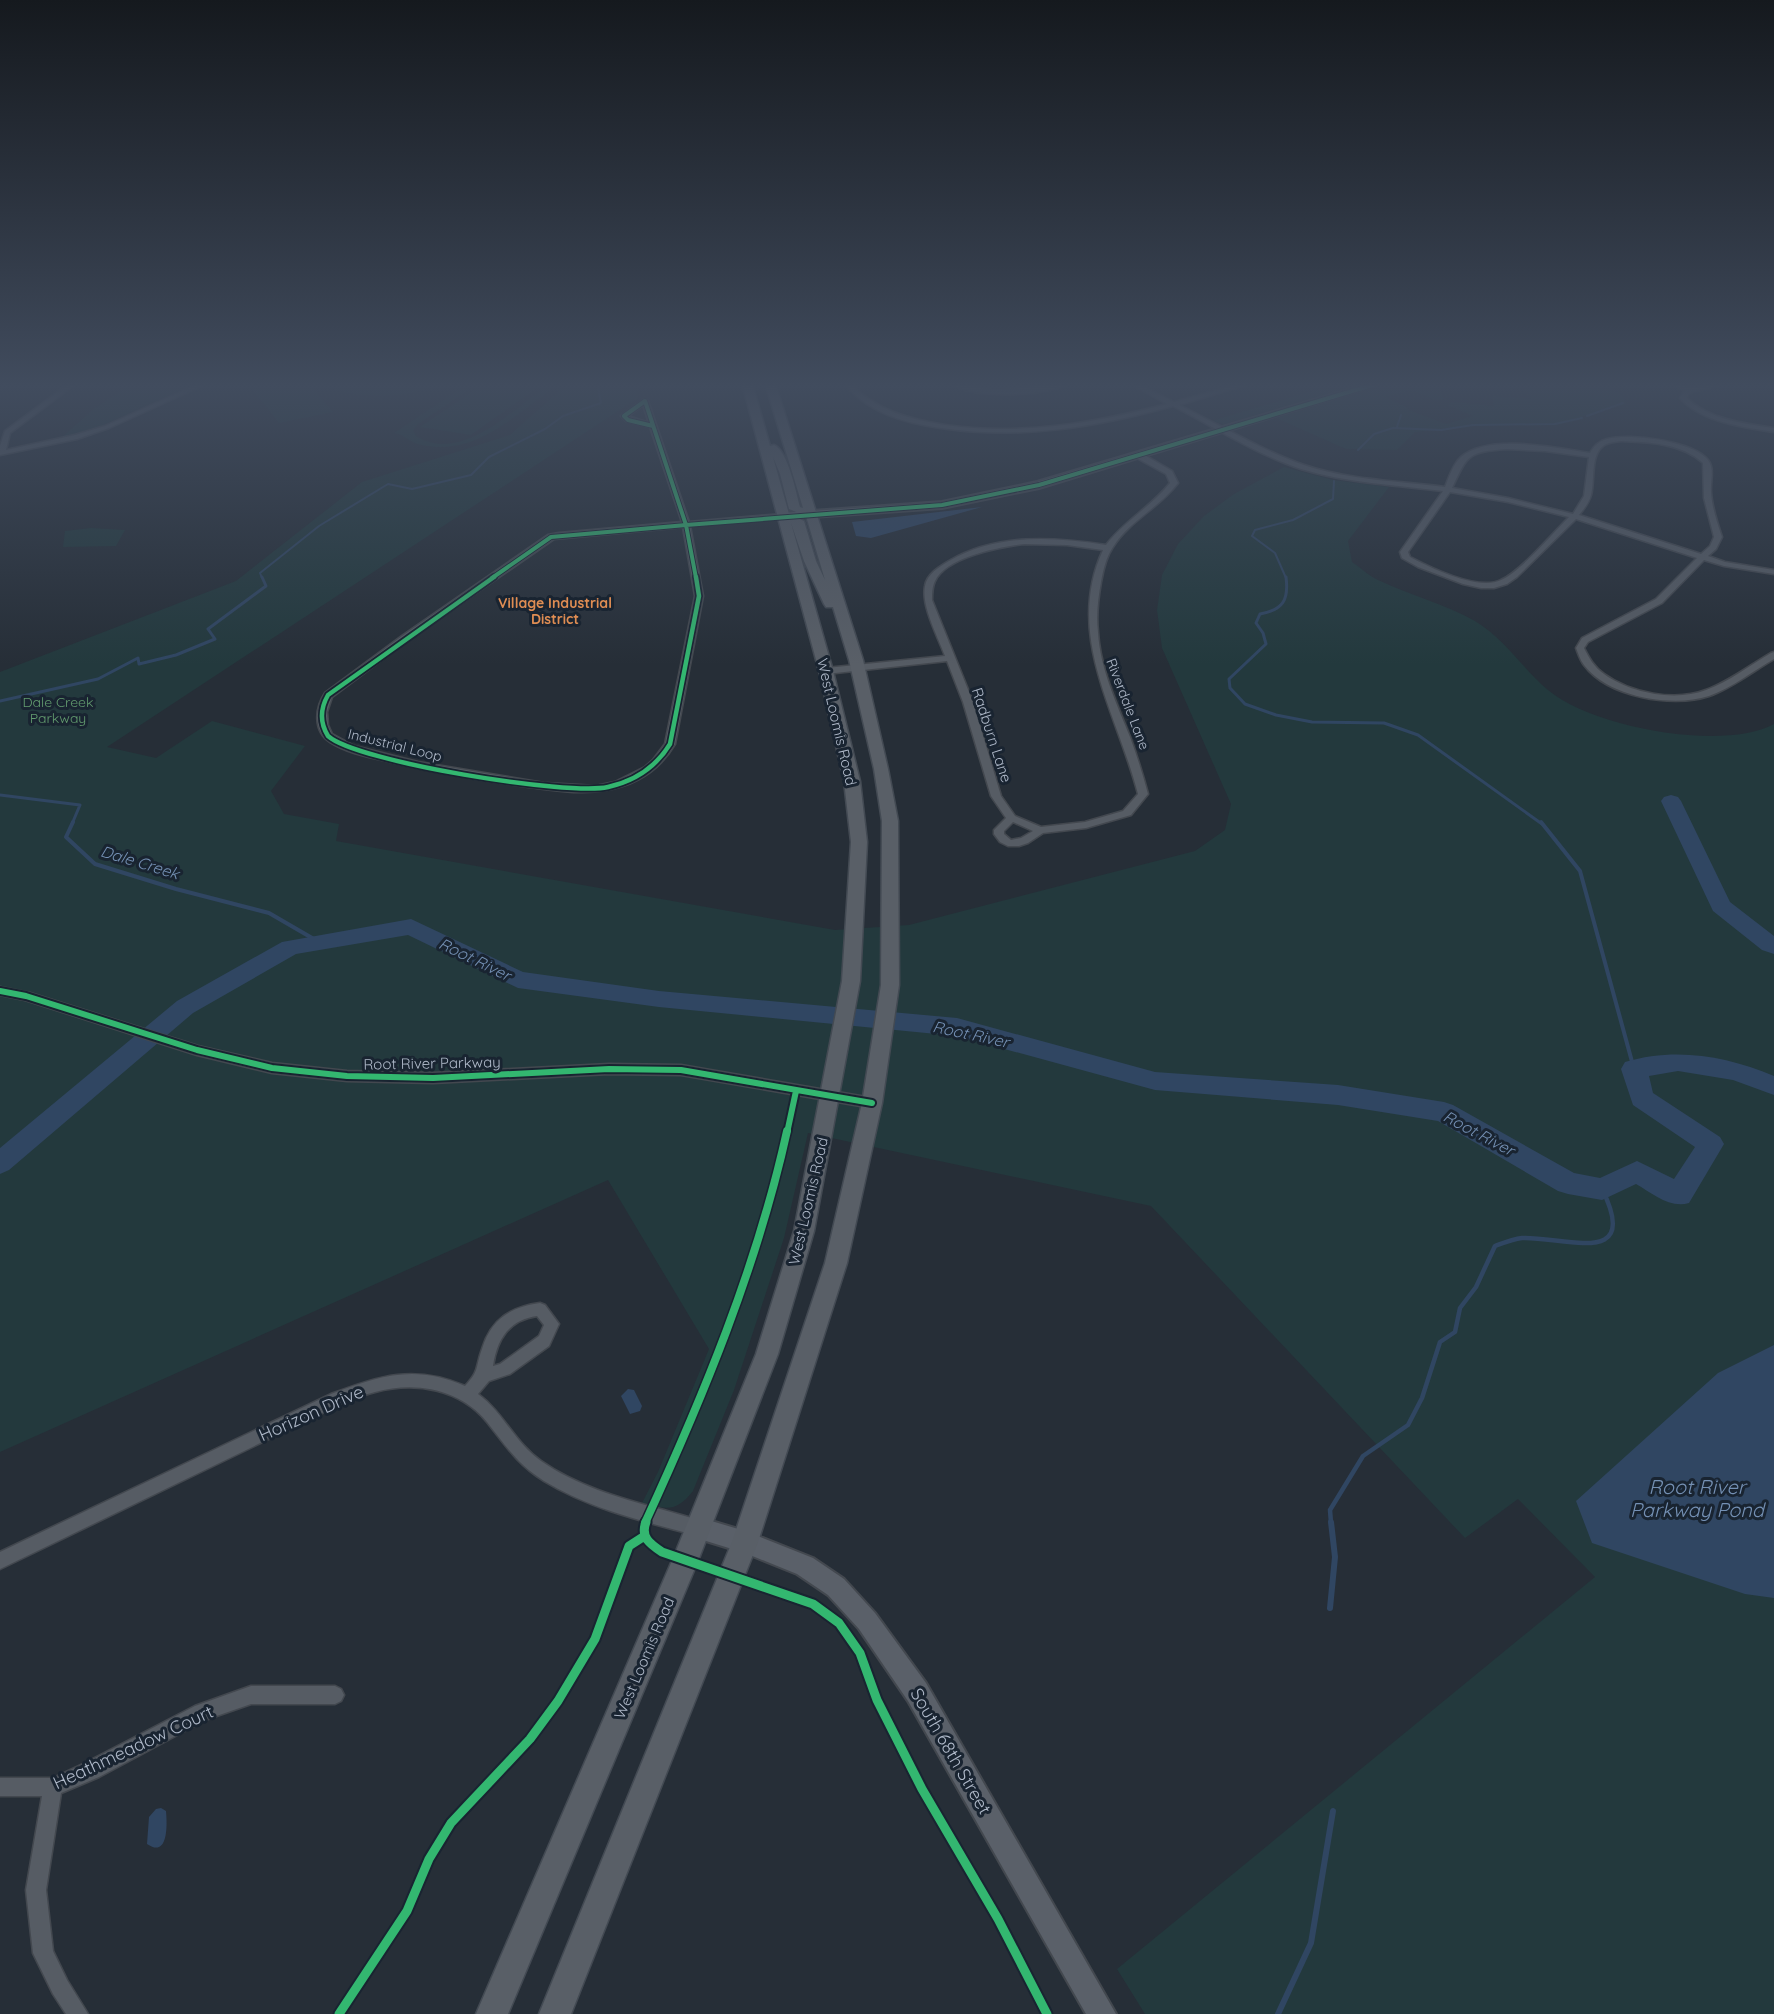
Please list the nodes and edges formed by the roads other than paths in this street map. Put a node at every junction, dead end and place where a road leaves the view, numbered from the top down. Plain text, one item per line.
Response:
1 (670, 477) edge
2 (773, 477) edge
3 (787, 477) edge
4 (800, 477) edge
5 (1065, 477) edge
6 (1171, 477) edge
7 (1349, 477) edge
8 (1453, 477) edge
9 (1590, 477) edge
10 (1708, 477) edge
11 (1447, 489) junction
12 (812, 514) junction
13 (783, 516) junction
14 (1573, 516) junction
15 (686, 524) junction
16 (1108, 548) junction
17 (1702, 558) junction
18 (1774, 572) edge
19 (847, 631) junction
20 (1774, 655) edge
21 (949, 658) junction
22 (857, 667) junction
23 (826, 671) junction
24 (1011, 818) junction
25 (1040, 830) junction
26 (0, 991) edge
27 (831, 1097) junction
28 (872, 1103) junction
29 (484, 1376) junction
30 (468, 1394) junction
31 (698, 1528) junction
32 (746, 1542) junction
33 (0, 1561) edge
34 (335, 1695) dead end
35 (0, 1787) edge
36 (53, 1787) junction
37 (78, 2014) edge
38 (492, 2014) edge
39 (555, 2014) edge
40 (1102, 2014) edge

1 - 15 street
2 - 13 main road, West Loomis Road
3 - 12 main road
4 - 12 main road, West Loomis Road
5 - 12 street
6 - 16 street, Riverdale Lane
7 - 11 street
8 - 11 street
9 - 14 street
10 - 17 street
11 - 14 street
11 - 14 street
12 - 13 street
12 - 19 main road, West Loomis Road
13 - 15 street, Industrial Loop
13 - 19 main road
13 - 23 main road, West Loomis Road
14 - 17 street
15 - 15 street, Industrial Loop
16 - 21 street, Radburn Lane
16 - 25 street, Riverdale Lane
17 - 18 street
17 - 20 street
19 - 22 main road, West Loomis Road
21 - 22 street
21 - 24 street, Radburn Lane
22 - 23 street
22 - 28 main road, West Loomis Road
23 - 27 main road, West Loomis Road
24 - 25 street, Riverdale Lane
24 - 25 street
26 - 27 street, Root River Parkway
27 - 28 street, Root River Parkway
27 - 31 main road, West Loomis Road
28 - 32 main road, West Loomis Road
29 - 29 street
29 - 30 street
30 - 31 street, Horizon Drive
30 - 33 street, Horizon Drive
31 - 32 street, Horizon Drive
31 - 38 main road, West Loomis Road
32 - 39 main road, West Loomis Road
32 - 40 street, South 68th Street
34 - 36 street, Heathmeadow Court
35 - 36 street, Heathmeadow Court
36 - 37 street

